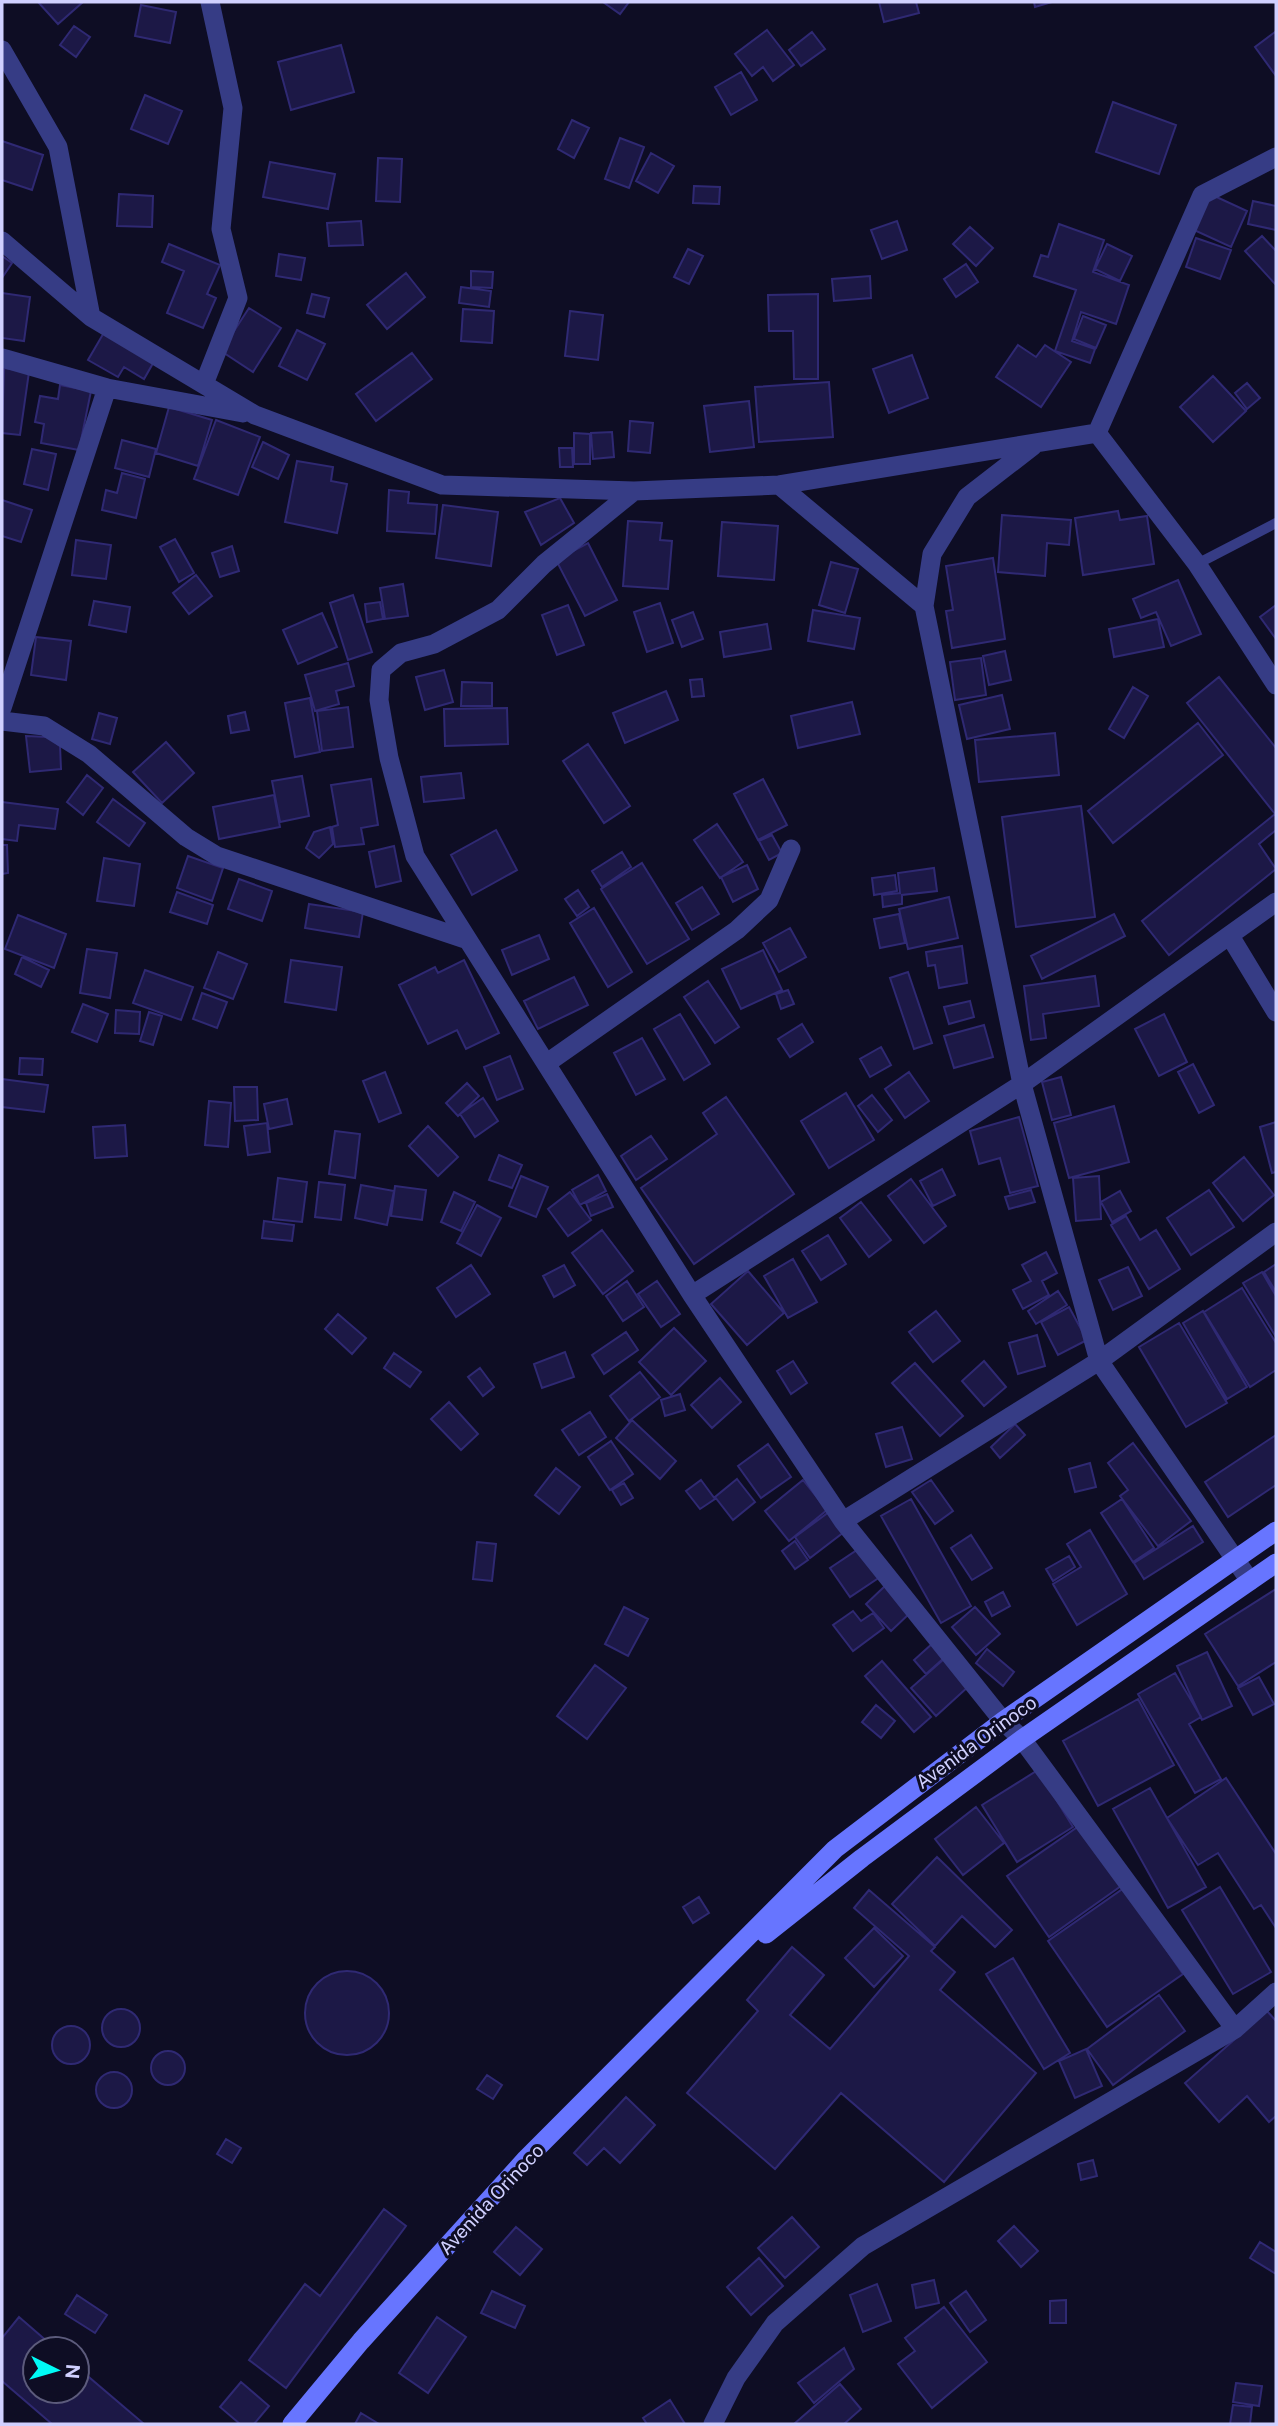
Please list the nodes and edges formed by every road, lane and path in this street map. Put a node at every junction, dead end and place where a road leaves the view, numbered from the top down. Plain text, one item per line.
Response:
1 (210, 2) edge
2 (2, 50) edge
3 (1276, 157) edge
4 (2, 241) edge
5 (91, 317) junction
6 (2, 358) edge
7 (204, 384) junction
8 (107, 388) junction
9 (255, 415) junction
10 (1097, 433) junction
11 (1035, 445) junction
12 (779, 485) junction
13 (634, 491) junction
14 (1276, 523) edge
15 (1197, 564) junction
16 (924, 606) junction
17 (1276, 685) edge
18 (2, 708) edge
19 (2, 721) edge
20 (791, 849) dead end
21 (1276, 902) edge
22 (1230, 936) junction
23 (468, 940) junction
24 (1276, 1012) edge
25 (547, 1063) junction
26 (1022, 1084) junction
27 (1276, 1232) edge
28 (692, 1295) junction
29 (1099, 1361) junction
30 (843, 1521) junction
31 (1276, 1531) edge
32 (1236, 1560) junction
33 (1276, 1563) edge
34 (1250, 1581) junction
35 (1003, 1721) junction
36 (1022, 1739) junction
37 (702, 1984) junction
38 (1276, 1992) edge
39 (1235, 2029) junction
40 (292, 2424) edge
41 (713, 2424) edge

1 - 7 street
2 - 5 street
3 - 10 street
4 - 5 street
5 - 7 street
6 - 8 street
7 - 9 street
8 - 9 street
8 - 18 street
9 - 13 street
10 - 11 street
10 - 15 street
11 - 12 street
11 - 16 street
12 - 13 street
12 - 16 street
13 - 23 street
14 - 15 lane
15 - 17 street
16 - 26 street
19 - 23 street
20 - 25 street
21 - 22 street
22 - 24 street
22 - 26 street
23 - 25 street
25 - 28 street
26 - 28 street
26 - 29 street
27 - 29 street
28 - 30 street
29 - 30 street
29 - 32 street
30 - 35 street
31 - 32 main road, Avenida Orinoco
32 - 34 street
32 - 35 main road, Avenida Orinoco
33 - 34 main road, Avenida Orinoco
34 - 36 main road, Avenida Orinoco
35 - 36 street
35 - 37 main road, Avenida Orinoco
36 - 37 main road, Avenida Orinoco
36 - 39 street
37 - 40 main road, Avenida Orinoco
38 - 39 street
39 - 41 street

